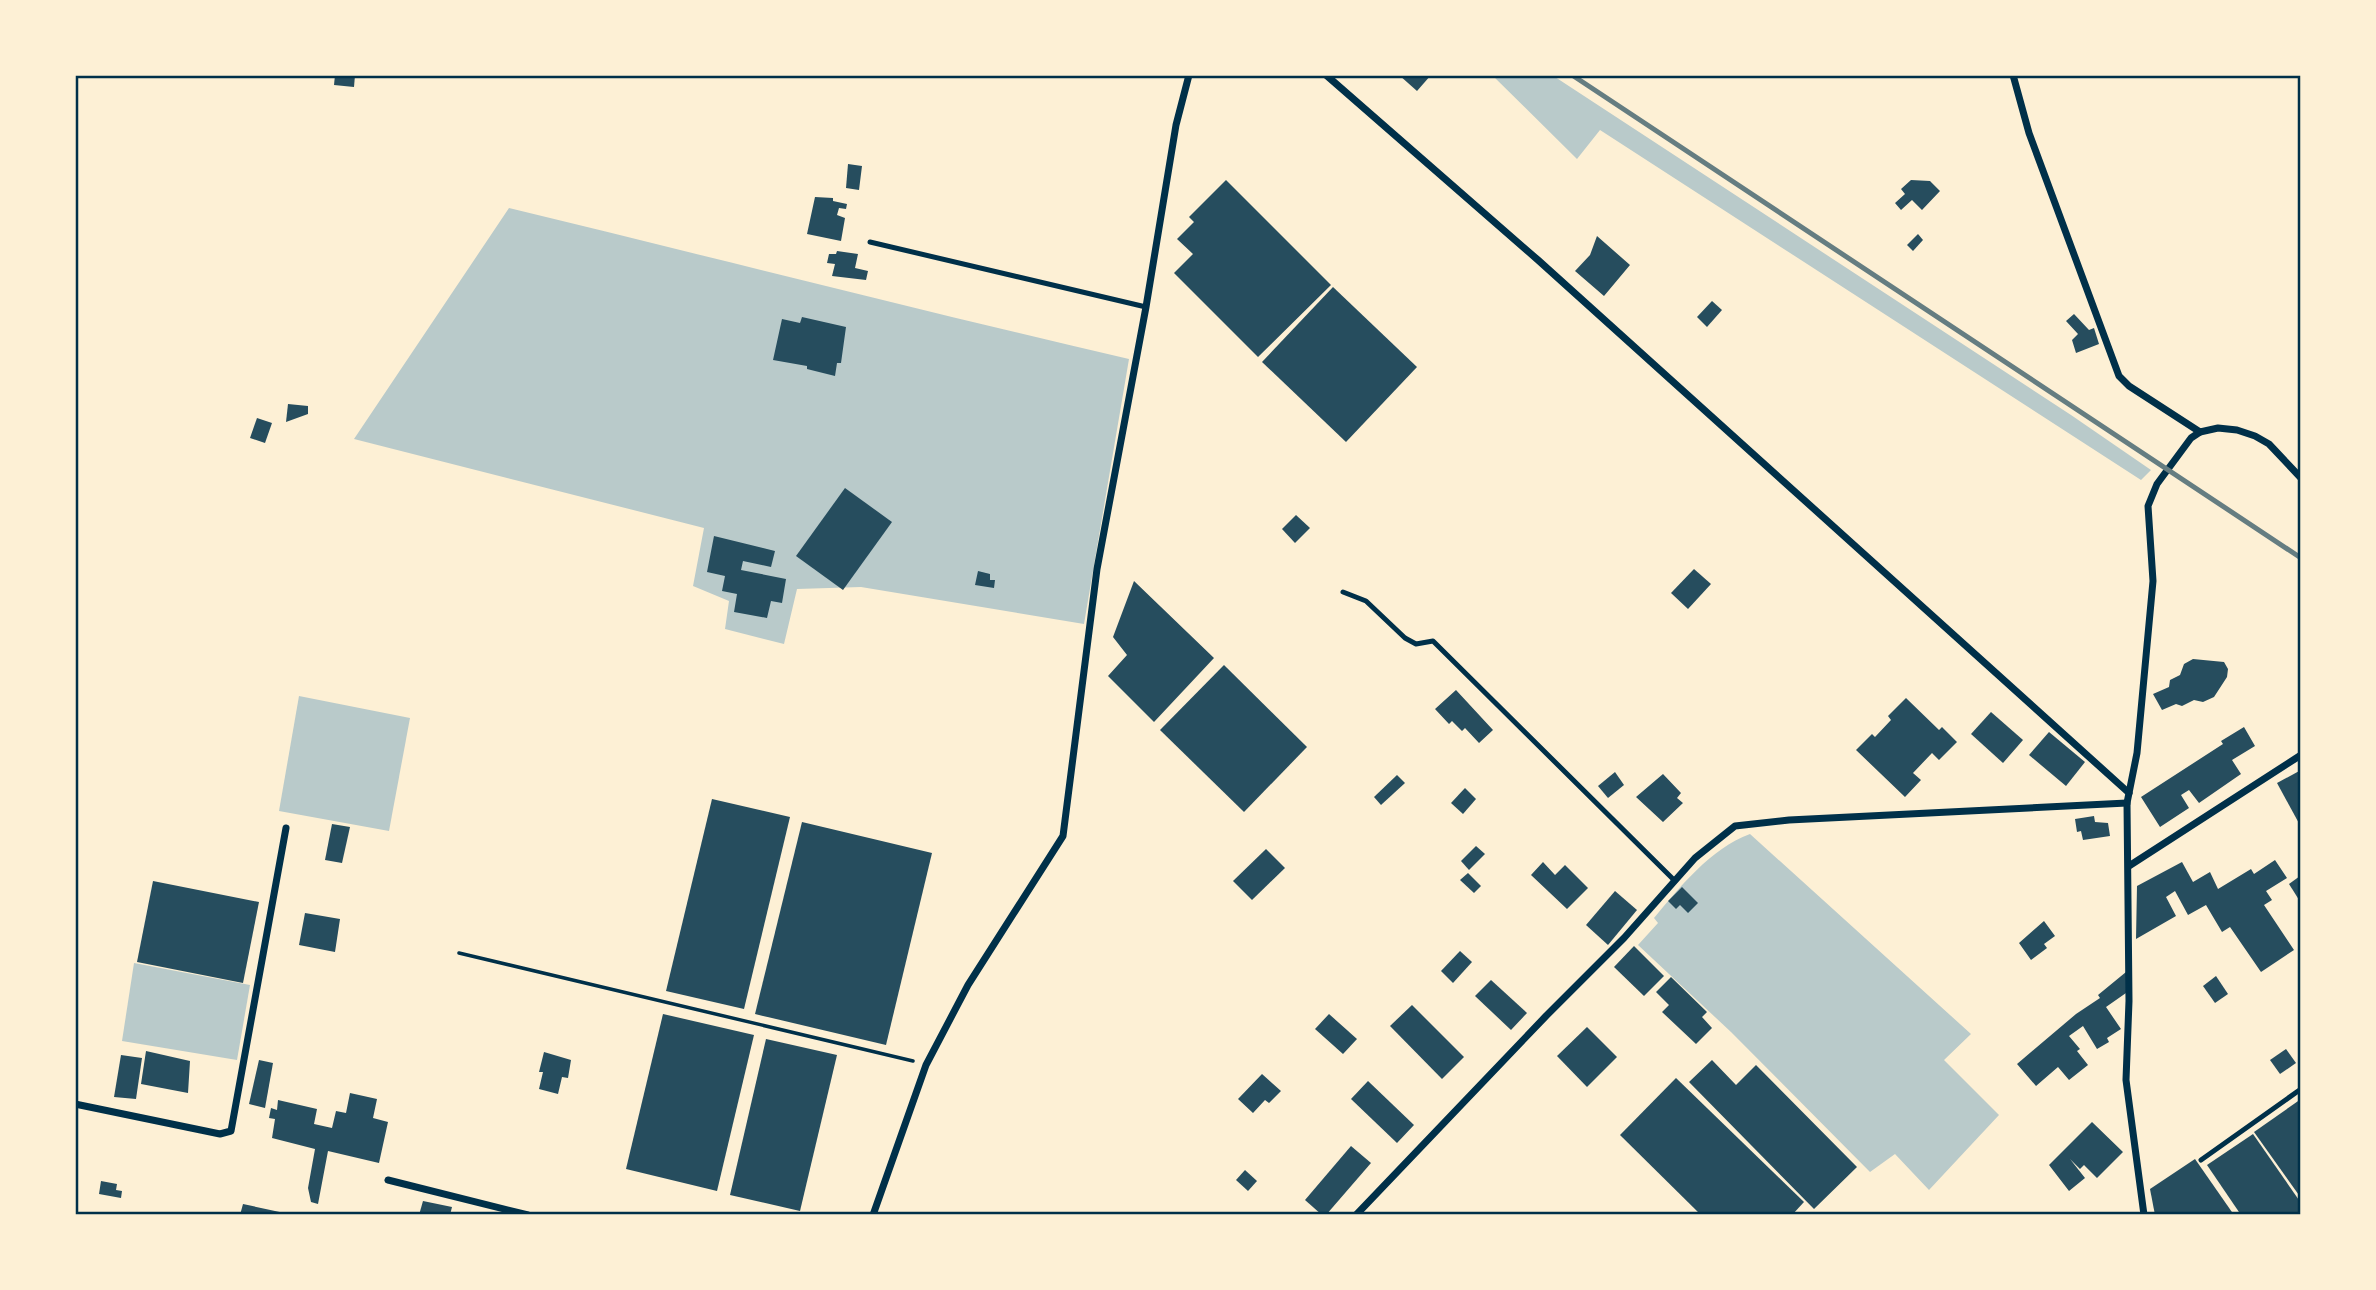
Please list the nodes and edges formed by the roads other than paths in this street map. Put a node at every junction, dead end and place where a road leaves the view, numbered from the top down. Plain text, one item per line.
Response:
1 (1189, 75) edge
2 (1326, 75) edge
3 (2013, 75) edge
4 (870, 242) dead end
5 (1146, 307) junction
6 (2200, 432) junction
7 (2301, 478) edge
8 (1343, 592) dead end
9 (2301, 755) edge
10 (2129, 793) junction
11 (2127, 803) junction
12 (286, 828) dead end
13 (2129, 866) junction
14 (1675, 881) junction
15 (2301, 1089) edge
16 (75, 1104) edge
17 (2201, 1160) dead end
18 (388, 1180) dead end
19 (528, 1215) edge
20 (873, 1215) edge
21 (1356, 1215) edge
22 (2144, 1215) edge

1 - 5 street
2 - 10 street
3 - 6 street
4 - 5 lane
5 - 20 street
6 - 7 street
6 - 10 street
8 - 14 lane
9 - 13 street
10 - 11 street
11 - 13 street
11 - 14 street
12 - 16 street
13 - 22 street
14 - 21 street
15 - 17 lane
18 - 19 street

